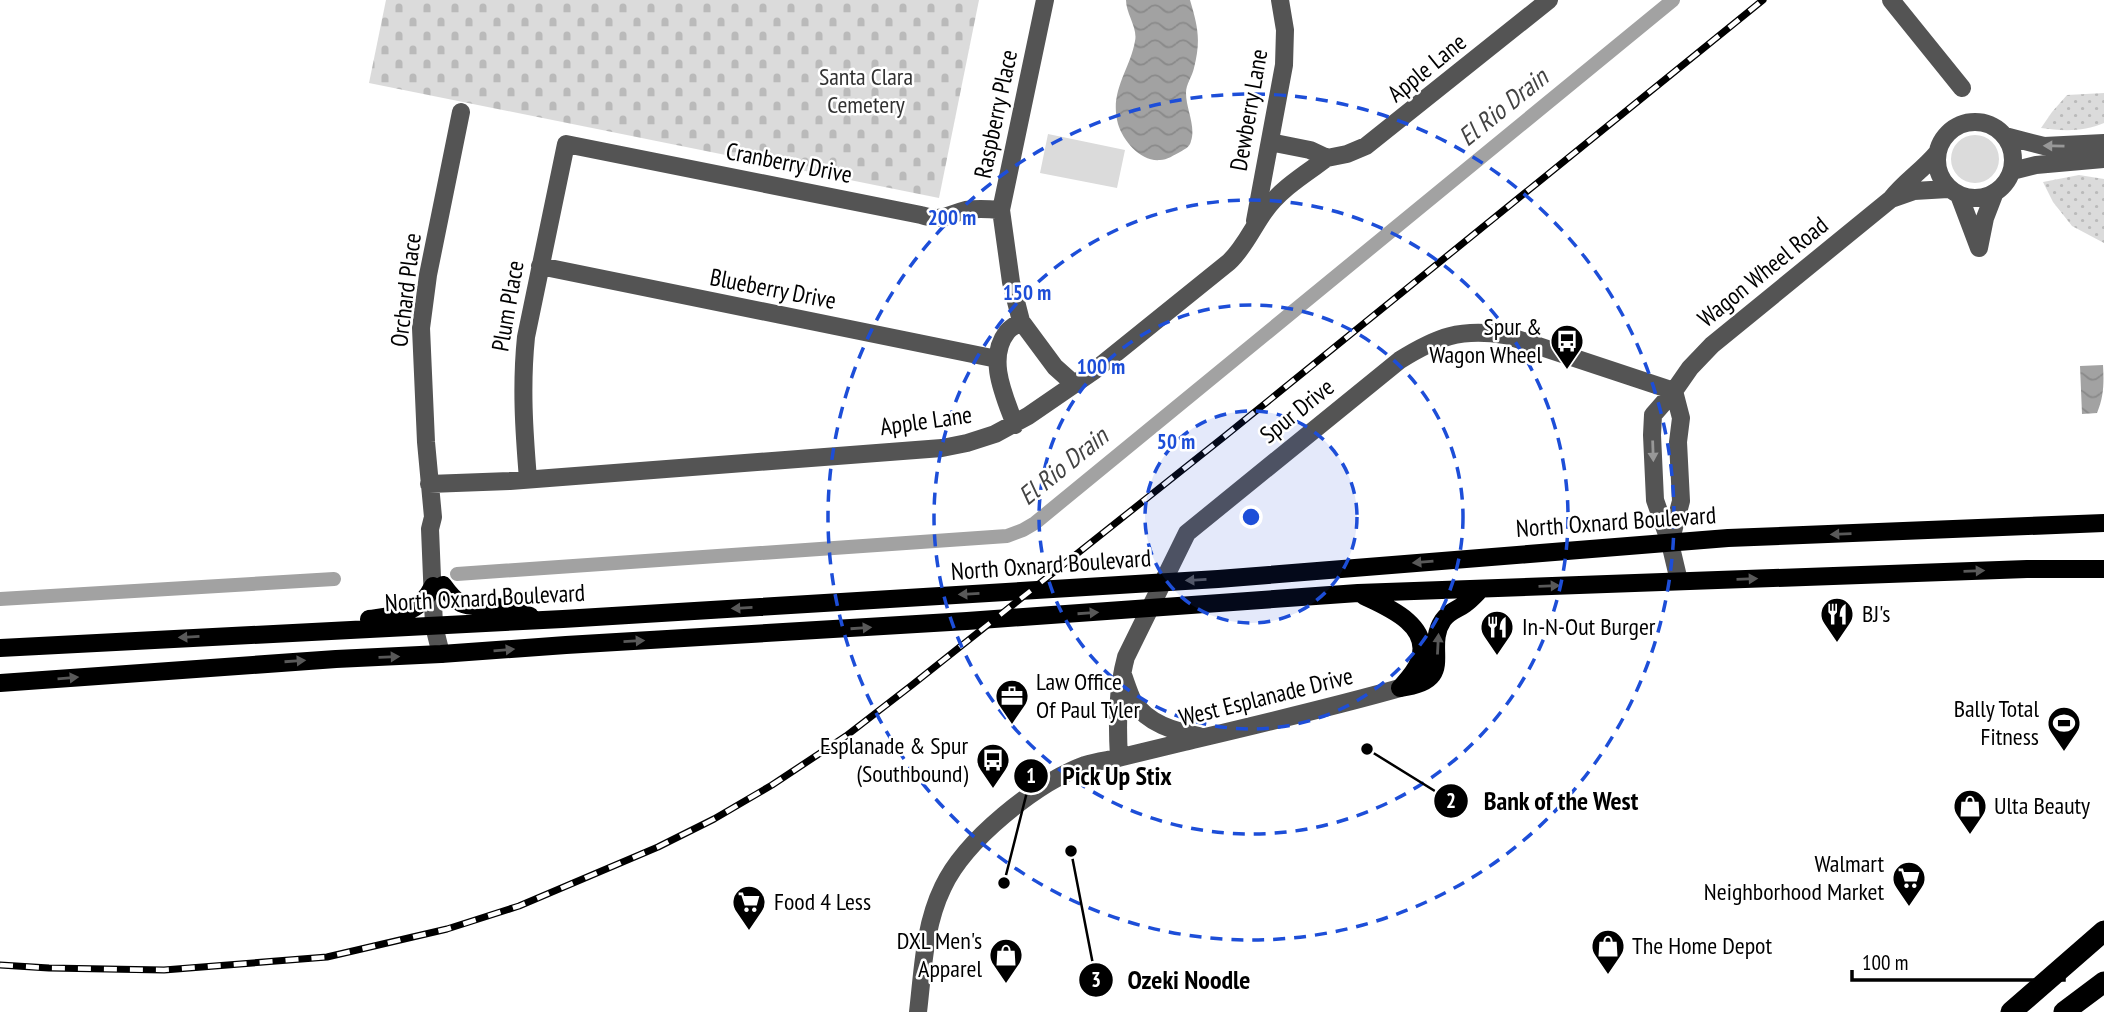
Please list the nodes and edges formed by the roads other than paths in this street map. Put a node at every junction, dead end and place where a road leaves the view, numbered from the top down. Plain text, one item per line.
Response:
1 (1045, 0) edge
2 (1280, 0) edge
3 (1549, 0) edge
4 (1891, 0) edge
5 (1962, 88) dead end
6 (461, 112) dead end
7 (2005, 136) junction
8 (1270, 142) junction
9 (2104, 143) edge
10 (566, 144) joint
11 (1937, 153) junction
12 (1327, 158) junction
13 (2104, 159) edge
14 (2011, 171) junction
15 (1953, 192) junction
16 (1995, 192) junction
17 (1891, 199) junction
18 (1001, 210) junction
19 (1254, 228) junction
20 (540, 266) junction
21 (1021, 321) junction
22 (997, 359) junction
23 (1074, 384) junction
24 (1674, 391) junction
25 (1015, 425) junction
26 (528, 479) junction
27 (429, 485) junction
28 (2104, 523) edge
29 (1670, 543) junction
30 (2104, 569) edge
31 (1679, 581) junction
32 (438, 586) junction
33 (1481, 589) junction
34 (1358, 593) junction
35 (540, 620) junction
36 (439, 626) junction
37 (257, 633) junction
38 (0, 648) edge
39 (441, 654) junction
40 (1122, 672) junction
41 (0, 683) edge
42 (1401, 688) junction
43 (1204, 738) junction
44 (1119, 758) junction
45 (2104, 931) edge
46 (2104, 982) edge
47 (918, 1012) edge
48 (2011, 1012) edge
49 (2064, 1012) edge

1 - 18 street, Raspberry Place
2 - 8 street, Dewberry Lane
3 - 12 street, Apple Lane
4 - 5 street
6 - 27 street, Orchard Place
9 -> 7 street
7 - 11 street
7 - 14 street
8 - 12 street
8 - 19 street, Dewberry Lane
10 - 18 street, Cranberry Drive
10 - 20 street, Plum Place
11 - 15 street
11 - 17 street, Wagon Wheel Road
12 - 19 street, Apple Lane
13 - 14 street
14 - 16 street
15 - 16 street
15 - 16 street
15 - 17 street, Wagon Wheel Road
17 - 24 street, Wagon Wheel Road
18 - 21 street, Raspberry Place
19 - 23 street, Apple Lane
20 - 22 street, Blueberry Drive
20 - 26 street, Plum Place
21 - 22 street
21 - 23 street, Raspberry Place
22 - 25 street
23 - 25 street, Apple Lane
24 - 29 street, Wagon Wheel Road
24 -> 29 street, Wagon Wheel Road
24 - 40 street, Spur Drive
25 - 26 street, Apple Lane
26 - 27 street, Apple Lane
27 - 32 street, Orchard Place
28 -> 29 main road, North Oxnard Boulevard
29 - 31 street, Wagon Wheel Road
29 -> 35 main road, North Oxnard Boulevard
31 -> 30 main road, North Oxnard Boulevard
33 -> 31 main road, North Oxnard Boulevard
32 - 35 main road
32 - 36 street, Orchard Place
32 - 37 main road
33 - 34 main road, North Oxnard Boulevard
42 -> 33 main road
39 -> 34 main road, North Oxnard Boulevard
34 - 42 main road
35 - 36 main road, North Oxnard Boulevard
36 - 37 main road, North Oxnard Boulevard
36 - 39 street, Orchard Place
37 -> 38 main road, North Oxnard Boulevard
41 -> 39 main road, North Oxnard Boulevard
40 - 43 street
40 - 44 street, Spur Drive
42 - 43 street, West Esplanade Drive
43 - 44 street, West Esplanade Drive
44 - 47 street, West Esplanade Drive
45 - 48 highway
46 - 49 highway

